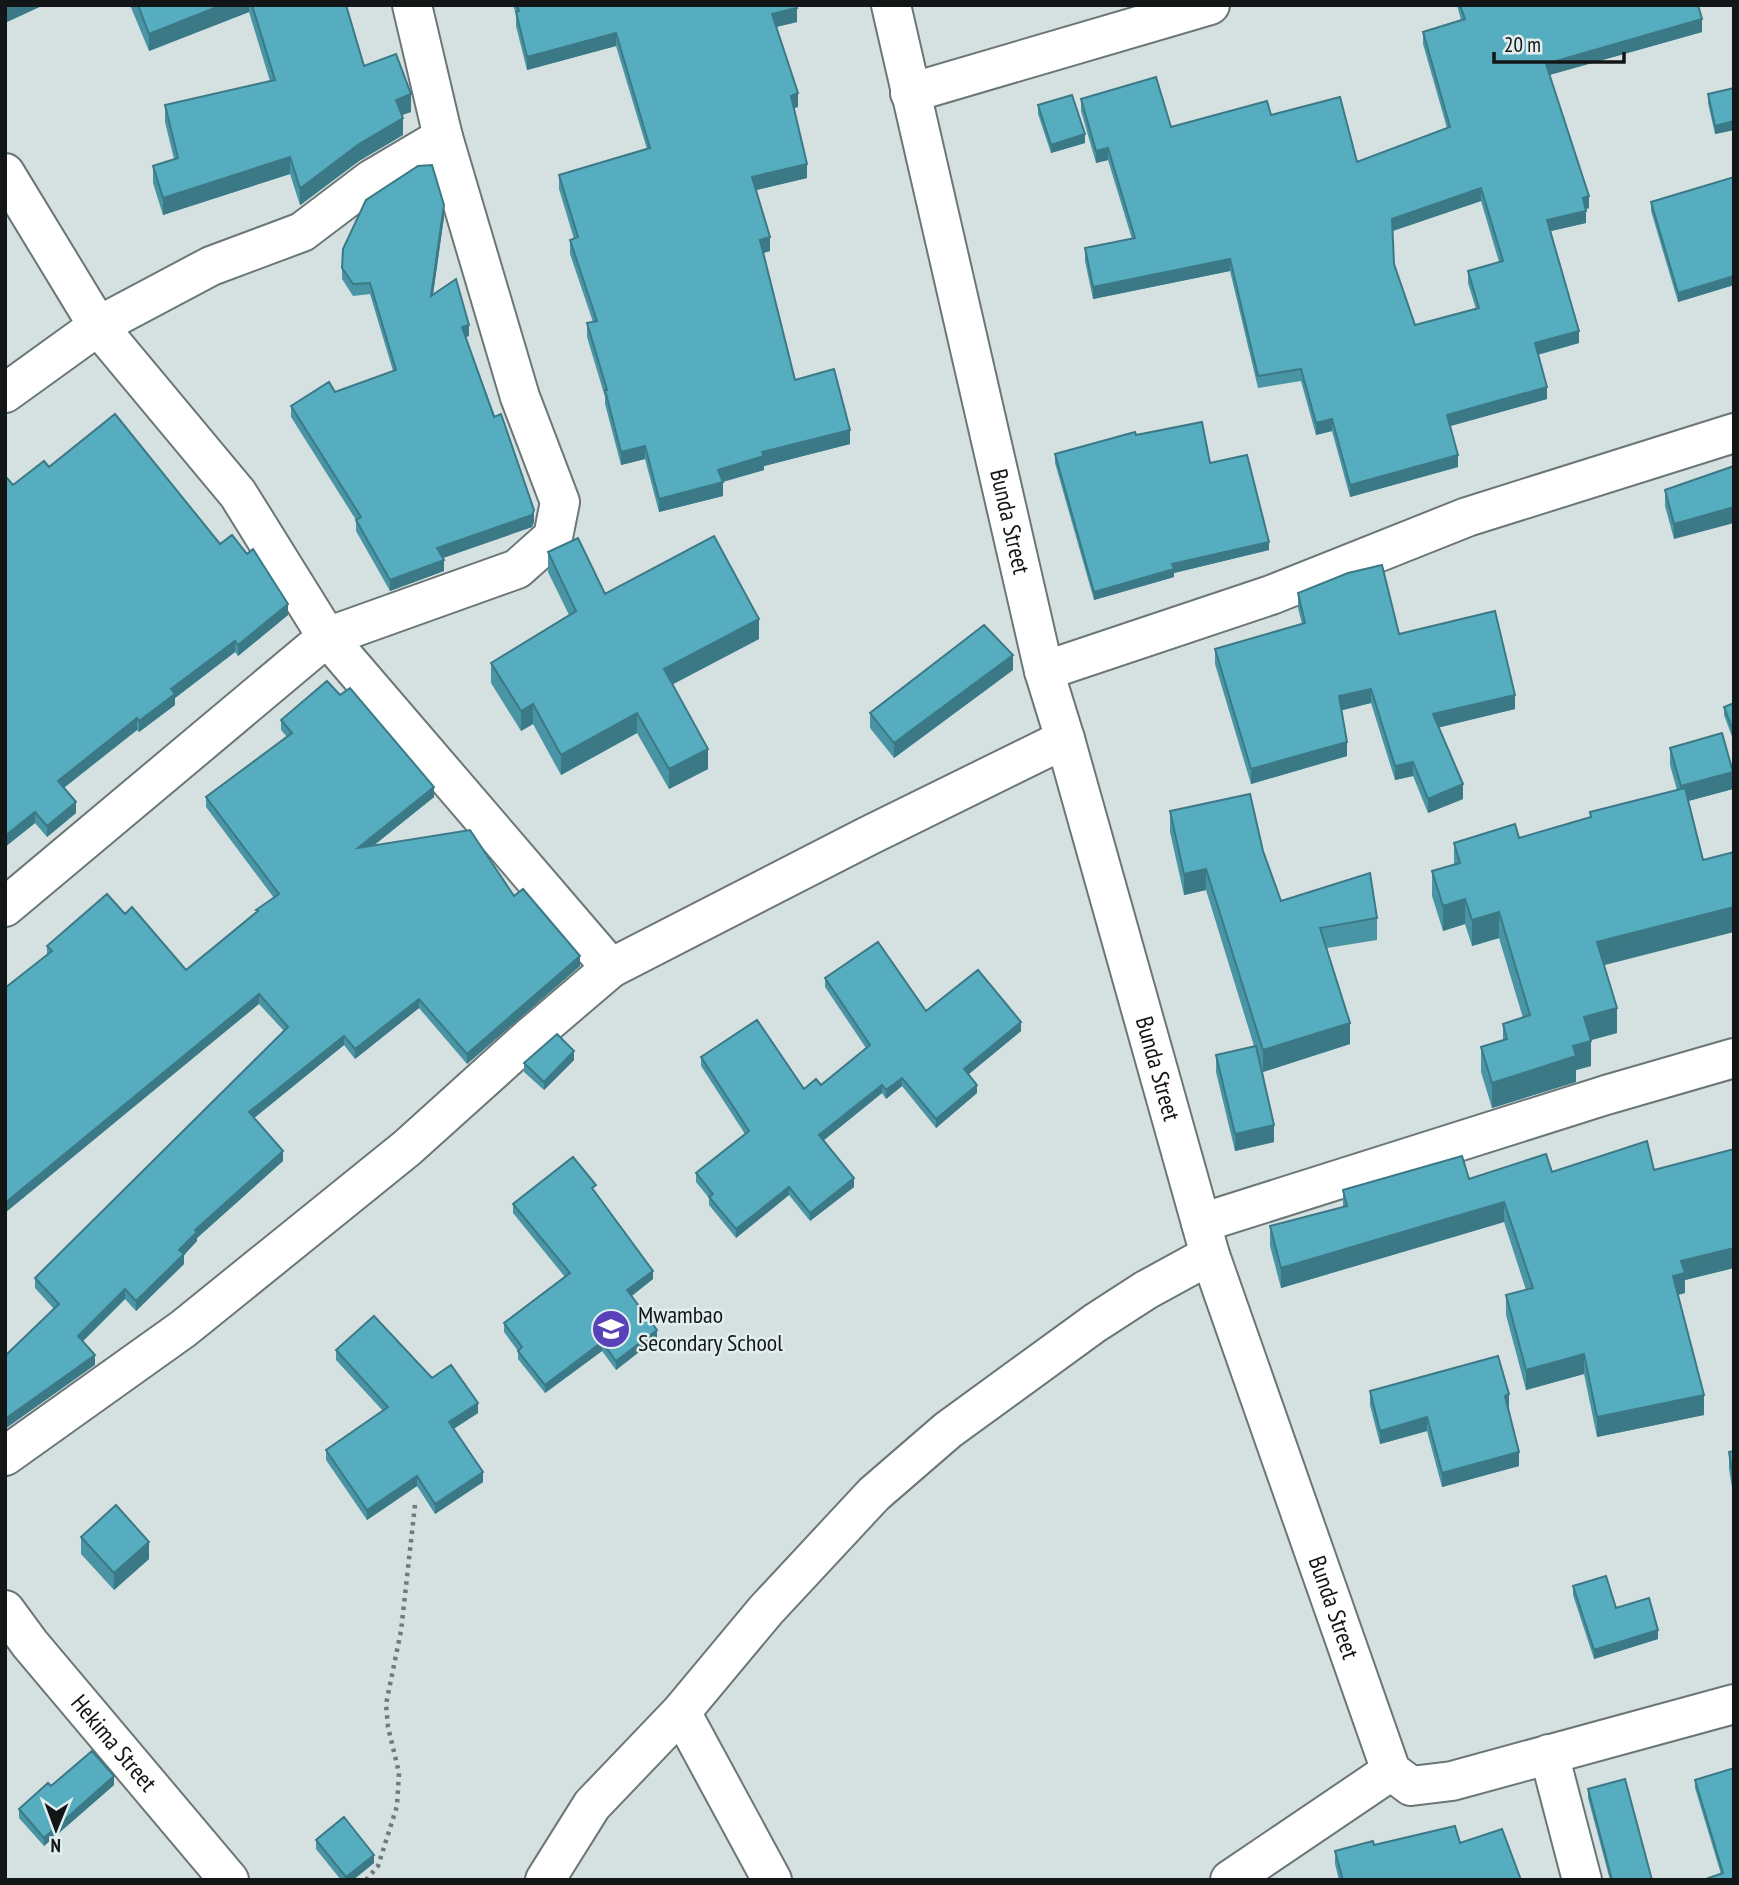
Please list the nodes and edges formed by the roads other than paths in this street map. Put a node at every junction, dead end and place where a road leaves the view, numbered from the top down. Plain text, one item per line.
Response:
1 (412, 5) edge
2 (891, 5) edge
3 (1210, 5) edge
4 (910, 93) junction
5 (443, 137) junction
6 (5, 173) edge
7 (98, 326) junction
8 (5, 393) edge
9 (1734, 433) edge
10 (327, 637) junction
11 (1044, 671) junction
12 (1065, 739) junction
13 (5, 907) edge
14 (611, 968) junction
15 (1734, 1058) edge
16 (1206, 1239) junction
17 (5, 1456) edge
18 (5, 1610) edge
19 (18, 1651) edge
20 (1734, 1704) edge
21 (681, 1712) junction
22 (1549, 1754) junction
23 (1391, 1771) junction
24 (222, 1878) edge
25 (545, 1880) edge
26 (772, 1880) edge
27 (1230, 1880) edge
28 (1582, 1880) edge

1 - 5 street
2 - 4 street, Bunda Street
3 - 4 street
4 - 11 street, Bunda Street
5 - 7 street
5 - 10 street
6 - 7 street
7 - 8 street
7 - 10 street
9 - 11 street
10 - 13 street
10 - 14 street
11 - 12 street, Bunda Street
12 - 14 street
12 - 16 street, Bunda Street
14 - 17 street
15 - 16 street
16 - 21 street
16 - 23 street, Bunda Street
18 - 19 street, Hekima Street
19 - 24 street, Hekima Street
20 - 22 street
21 - 25 street
21 - 26 street
22 - 23 street
22 - 28 street
23 - 27 street

